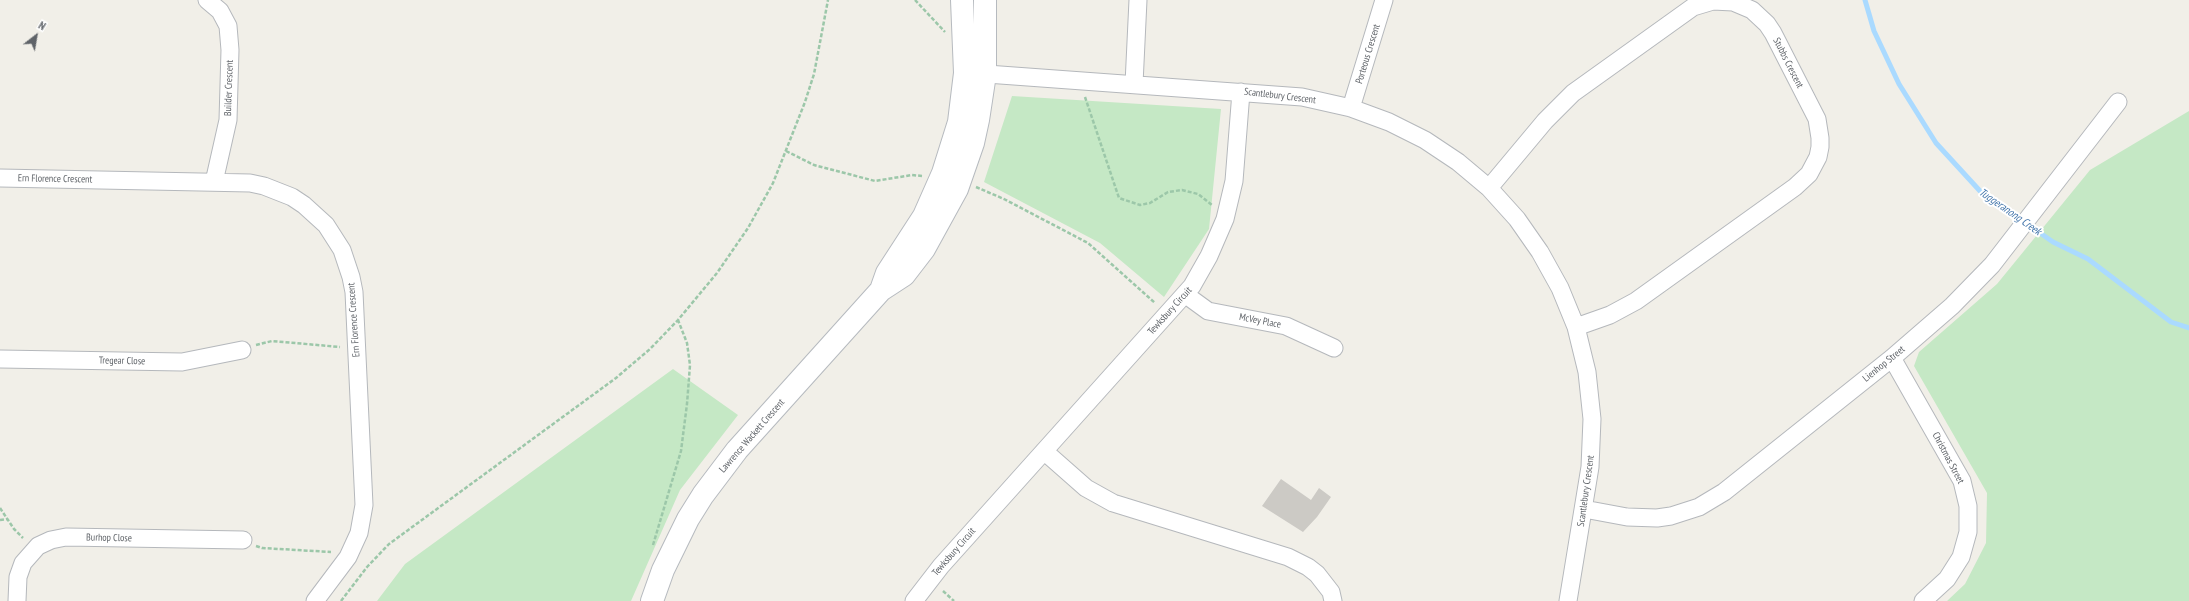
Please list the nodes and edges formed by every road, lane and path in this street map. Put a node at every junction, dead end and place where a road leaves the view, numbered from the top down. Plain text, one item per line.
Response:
1 (207, 0) edge
2 (828, 0) edge
3 (915, 0) edge
4 (962, 0) edge
5 (985, 0) edge
6 (1138, 0) edge
7 (1384, 0) edge
8 (964, 41) junction
9 (975, 74) junction
10 (1083, 81) junction
11 (1134, 84) junction
12 (1241, 92) junction
13 (2118, 102) dead end
14 (1351, 108) junction
15 (786, 151) junction
16 (0, 178) edge
17 (214, 182) junction
18 (940, 182) junction
19 (970, 185) dead end
20 (1489, 188) junction
21 (1224, 221) junction
22 (881, 290) junction
23 (1186, 295) junction
24 (1168, 314) junction
25 (678, 320) junction
26 (1576, 326) junction
27 (347, 348) dead end
28 (1334, 348) dead end
29 (242, 350) joint
30 (1892, 358) junction
31 (0, 359) edge
32 (1044, 451) junction
33 (0, 508) edge
34 (1584, 509) junction
35 (7, 519) junction
36 (0, 520) edge
37 (243, 540) joint
38 (652, 548) dead end
39 (34, 550) junction
40 (339, 553) dead end
41 (942, 591) dead end
42 (17, 601) edge
43 (315, 601) edge
44 (341, 601) edge
45 (652, 601) edge
46 (914, 601) edge
47 (954, 601) edge
48 (1333, 601) edge
49 (1568, 601) edge
50 (1923, 601) edge

1 - 17 street, Builder Crescent
2 - 15 path
3 - 8 path
4 - 8 street, Lawrence Wackett Crescent
5 - 9 street, Lawrence Wackett Crescent
6 - 11 street
7 - 14 street, Porteous Crescent
8 - 9 street, Lawrence Wackett Crescent
9 - 10 street, Scantlebury Crescent
9 - 18 street, Lawrence Wackett Crescent
9 - 22 street, Lawrence Wackett Crescent
10 - 11 street, Scantlebury Crescent
10 - 21 path
11 - 12 street, Scantlebury Crescent
12 - 14 street, Scantlebury Crescent
12 - 21 street, Tewksbury Circuit
13 - 30 street, Lienhop Street
14 - 20 street, Scantlebury Crescent
15 - 18 path
15 - 25 path
16 - 17 street, Ern Florence Crescent
17 - 43 street, Ern Florence Crescent
18 - 22 street, Lawrence Wackett Crescent
19 - 24 path
20 - 26 street, Scantlebury Crescent
20 - 26 street, Stubbs Crescent
21 - 23 street, Tewksbury Circuit
22 - 45 street, Lawrence Wackett Crescent
23 - 24 street, Tewksbury Circuit
23 - 28 street, McVey Place
24 - 32 street, Tewksbury Circuit
25 - 38 path
25 - 44 path
26 - 34 street, Scantlebury Crescent
27 - 29 path
29 - 31 street, Tregear Close
30 - 34 street, Lienhop Street
30 - 50 street, Christmas Street
32 - 46 street, Tewksbury Circuit
32 - 48 street
33 - 35 path
34 - 49 street, Scantlebury Crescent
35 - 36 path
35 - 39 path
37 - 39 street, Burhop Close
37 - 40 path
39 - 42 street, Burhop Close
41 - 47 path

